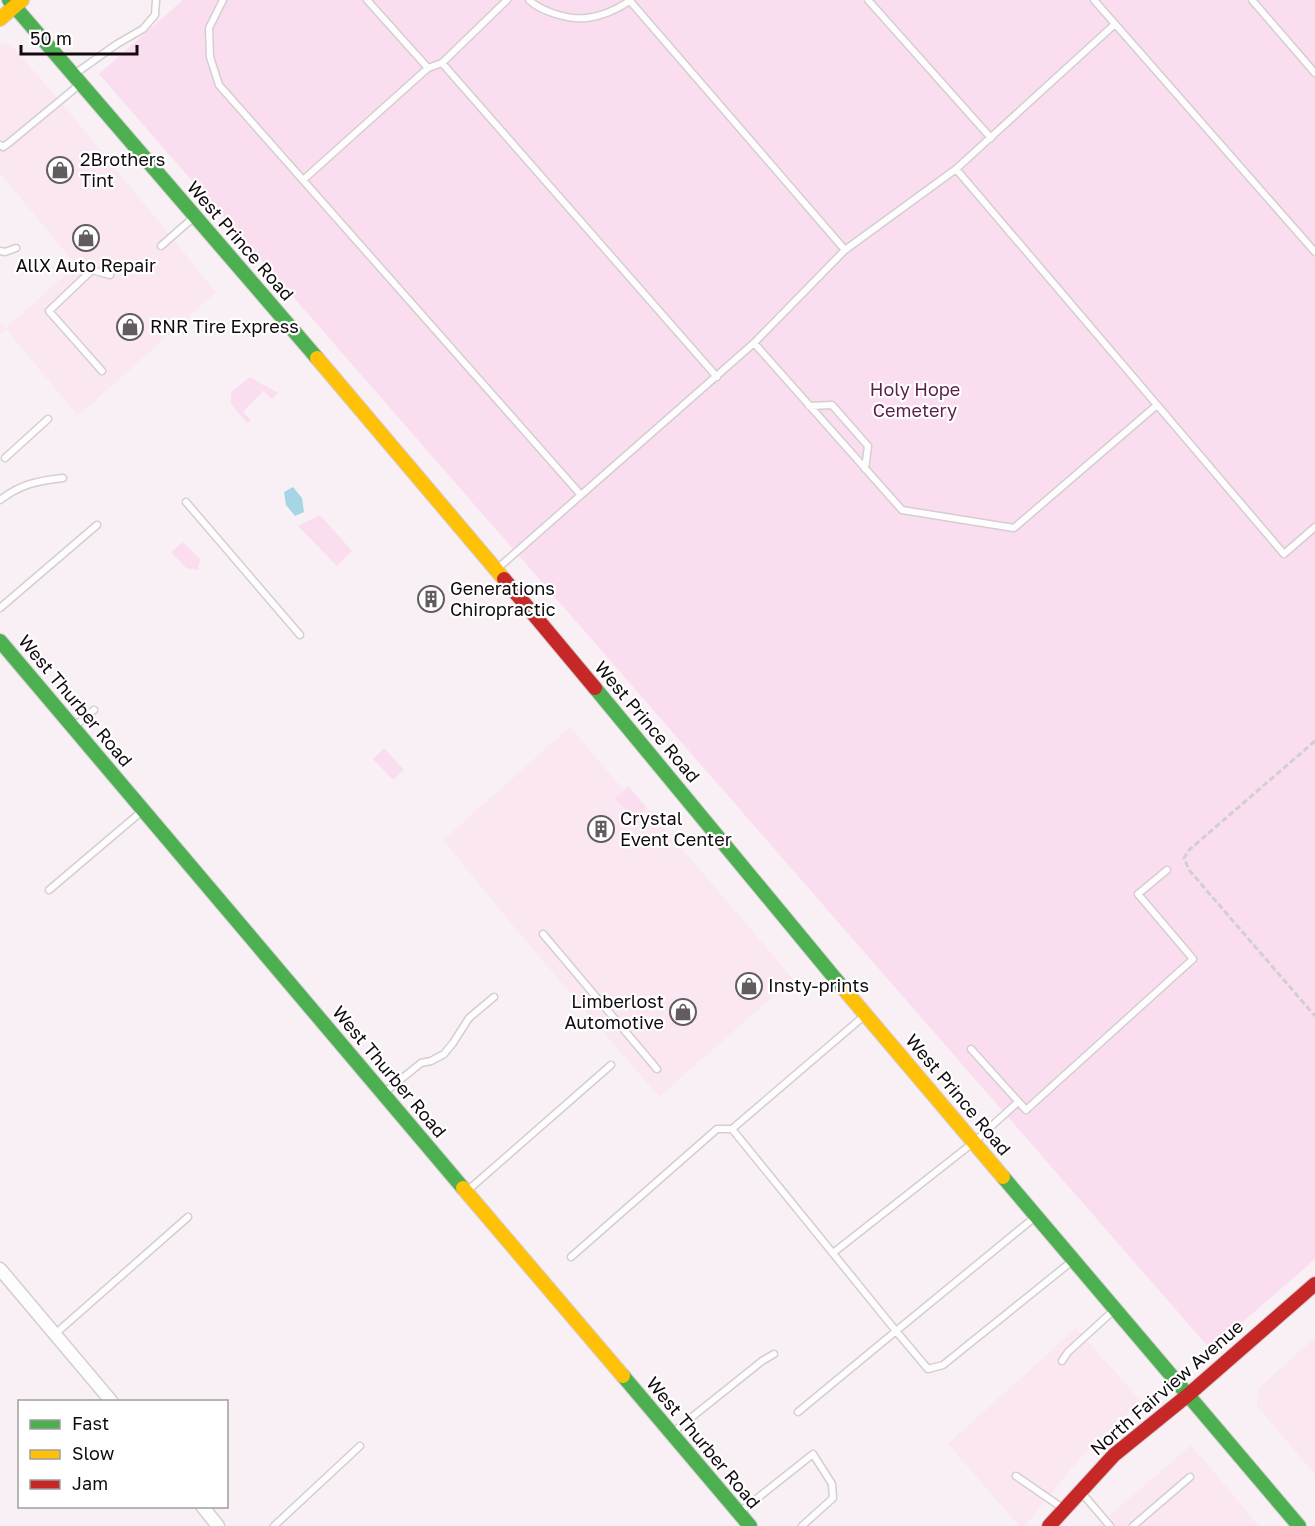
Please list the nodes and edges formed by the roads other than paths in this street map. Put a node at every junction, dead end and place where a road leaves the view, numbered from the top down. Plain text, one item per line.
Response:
1 (156, 0) edge
2 (223, 0) edge
3 (367, 0) edge
4 (507, 0) edge
5 (529, 0) edge
6 (630, 0) edge
7 (868, 0) edge
8 (1094, 0) edge
9 (1252, 0) edge
10 (15, 2) edge
11 (0, 19) edge
12 (1115, 24) junction
13 (442, 63) junction
14 (428, 68) junction
15 (1315, 73) edge
16 (77, 79) junction
17 (991, 138) junction
18 (0, 145) edge
19 (956, 169) junction
20 (303, 180) junction
21 (195, 216) junction
22 (161, 246) dead end
23 (16, 248) dead end
24 (845, 249) junction
25 (0, 250) edge
26 (1315, 252) edge
27 (110, 275) dead end
28 (754, 343) junction
29 (102, 371) dead end
30 (717, 377) junction
31 (1157, 405) junction
32 (809, 406) junction
33 (48, 419) dead end
34 (5, 458) dead end
35 (865, 469) junction
36 (63, 478) dead end
37 (581, 495) junction
38 (0, 500) edge
39 (186, 502) dead end
40 (97, 525) dead end
41 (1315, 527) edge
42 (496, 569) junction
43 (0, 608) edge
44 (300, 635) dead end
45 (0, 641) edge
46 (94, 710) dead end
47 (73, 728) junction
48 (143, 810) junction
49 (1167, 870) dead end
50 (49, 890) dead end
51 (543, 934) dead end
52 (494, 997) dead end
53 (866, 1014) junction
54 (971, 1049) dead end
55 (611, 1065) dead end
56 (657, 1069) dead end
57 (384, 1094) junction
58 (1018, 1102) junction
59 (732, 1129) junction
60 (974, 1142) junction
61 (467, 1192) junction
62 (188, 1216) dead end
63 (1036, 1216) junction
64 (833, 1253) junction
65 (570, 1257) dead end
66 (1074, 1260) junction
67 (0, 1269) edge
68 (1315, 1284) edge
69 (1116, 1309) junction
70 (896, 1331) junction
71 (55, 1334) junction
72 (774, 1354) dead end
73 (1062, 1361) dead end
74 (1188, 1395) junction
75 (111, 1400) edge
76 (798, 1412) dead end
77 (672, 1434) junction
78 (360, 1446) dead end
79 (1016, 1476) dead end
80 (1190, 1478) dead end
81 (1081, 1491) junction
82 (204, 1508) edge
83 (1064, 1510) junction
84 (739, 1513) junction
85 (218, 1526) edge
86 (274, 1526) edge
87 (750, 1526) edge
88 (801, 1526) edge
89 (1049, 1526) edge
90 (1110, 1526) edge
91 (1133, 1526) edge
92 (1299, 1526) edge

1 - 16 lane
2 - 20 lane
3 - 14 lane
4 - 13 lane
5 - 6 lane
6 - 24 lane
7 - 17 lane
8 - 12 lane
9 - 15 lane
10 - 11 main road
10 - 16 main road, West Prince Road
12 - 17 lane
12 - 26 lane
13 - 14 lane
13 - 30 lane
14 - 20 lane
16 - 18 lane
16 - 21 main road, West Prince Road
17 - 19 lane
19 - 24 lane
19 - 31 lane
20 - 37 lane
21 - 22 lane
21 - 42 main road, West Prince Road
23 - 25 lane
24 - 28 lane
27 - 29 lane
28 - 30 lane
28 - 32 lane
30 - 37 lane
31 - 35 lane
31 - 41 lane
32 - 35 lane
32 - 35 lane
33 - 34 lane
36 - 38 lane
37 - 42 lane
39 - 44 lane
40 - 43 lane
42 - 53 main road, West Prince Road
45 - 47 main road, West Thurber Road
46 - 47 lane
47 - 48 main road, West Thurber Road
48 - 50 lane
48 - 57 main road, West Thurber Road
49 - 58 lane
51 - 56 lane
52 - 57 lane
53 - 59 lane
53 - 60 main road, West Prince Road
54 - 58 lane
55 - 61 lane
57 - 61 main road, West Thurber Road
58 - 60 lane
59 - 64 lane
59 - 65 lane
60 - 63 main road, West Prince Road
60 - 64 lane
61 - 77 main road, West Thurber Road
62 - 71 lane
63 - 66 main road, West Prince Road
63 - 70 lane
64 - 70 lane
66 - 69 main road, West Prince Road
66 - 70 lane
67 - 71 street
68 - 74 main road, North Fairview Avenue
69 - 73 lane
69 - 74 main road, West Prince Road
70 - 76 lane
71 - 75 street
72 - 77 lane
74 - 81 main road, North Fairview Avenue
74 - 92 main road, West Prince Road
77 - 84 main road, West Thurber Road
78 - 86 lane
79 - 83 lane
80 - 91 lane
81 - 83 main road, North Fairview Avenue
81 - 90 lane
82 - 85 street
83 - 89 main road, North Fairview Avenue
84 - 87 main road, West Thurber Road
84 - 88 lane

